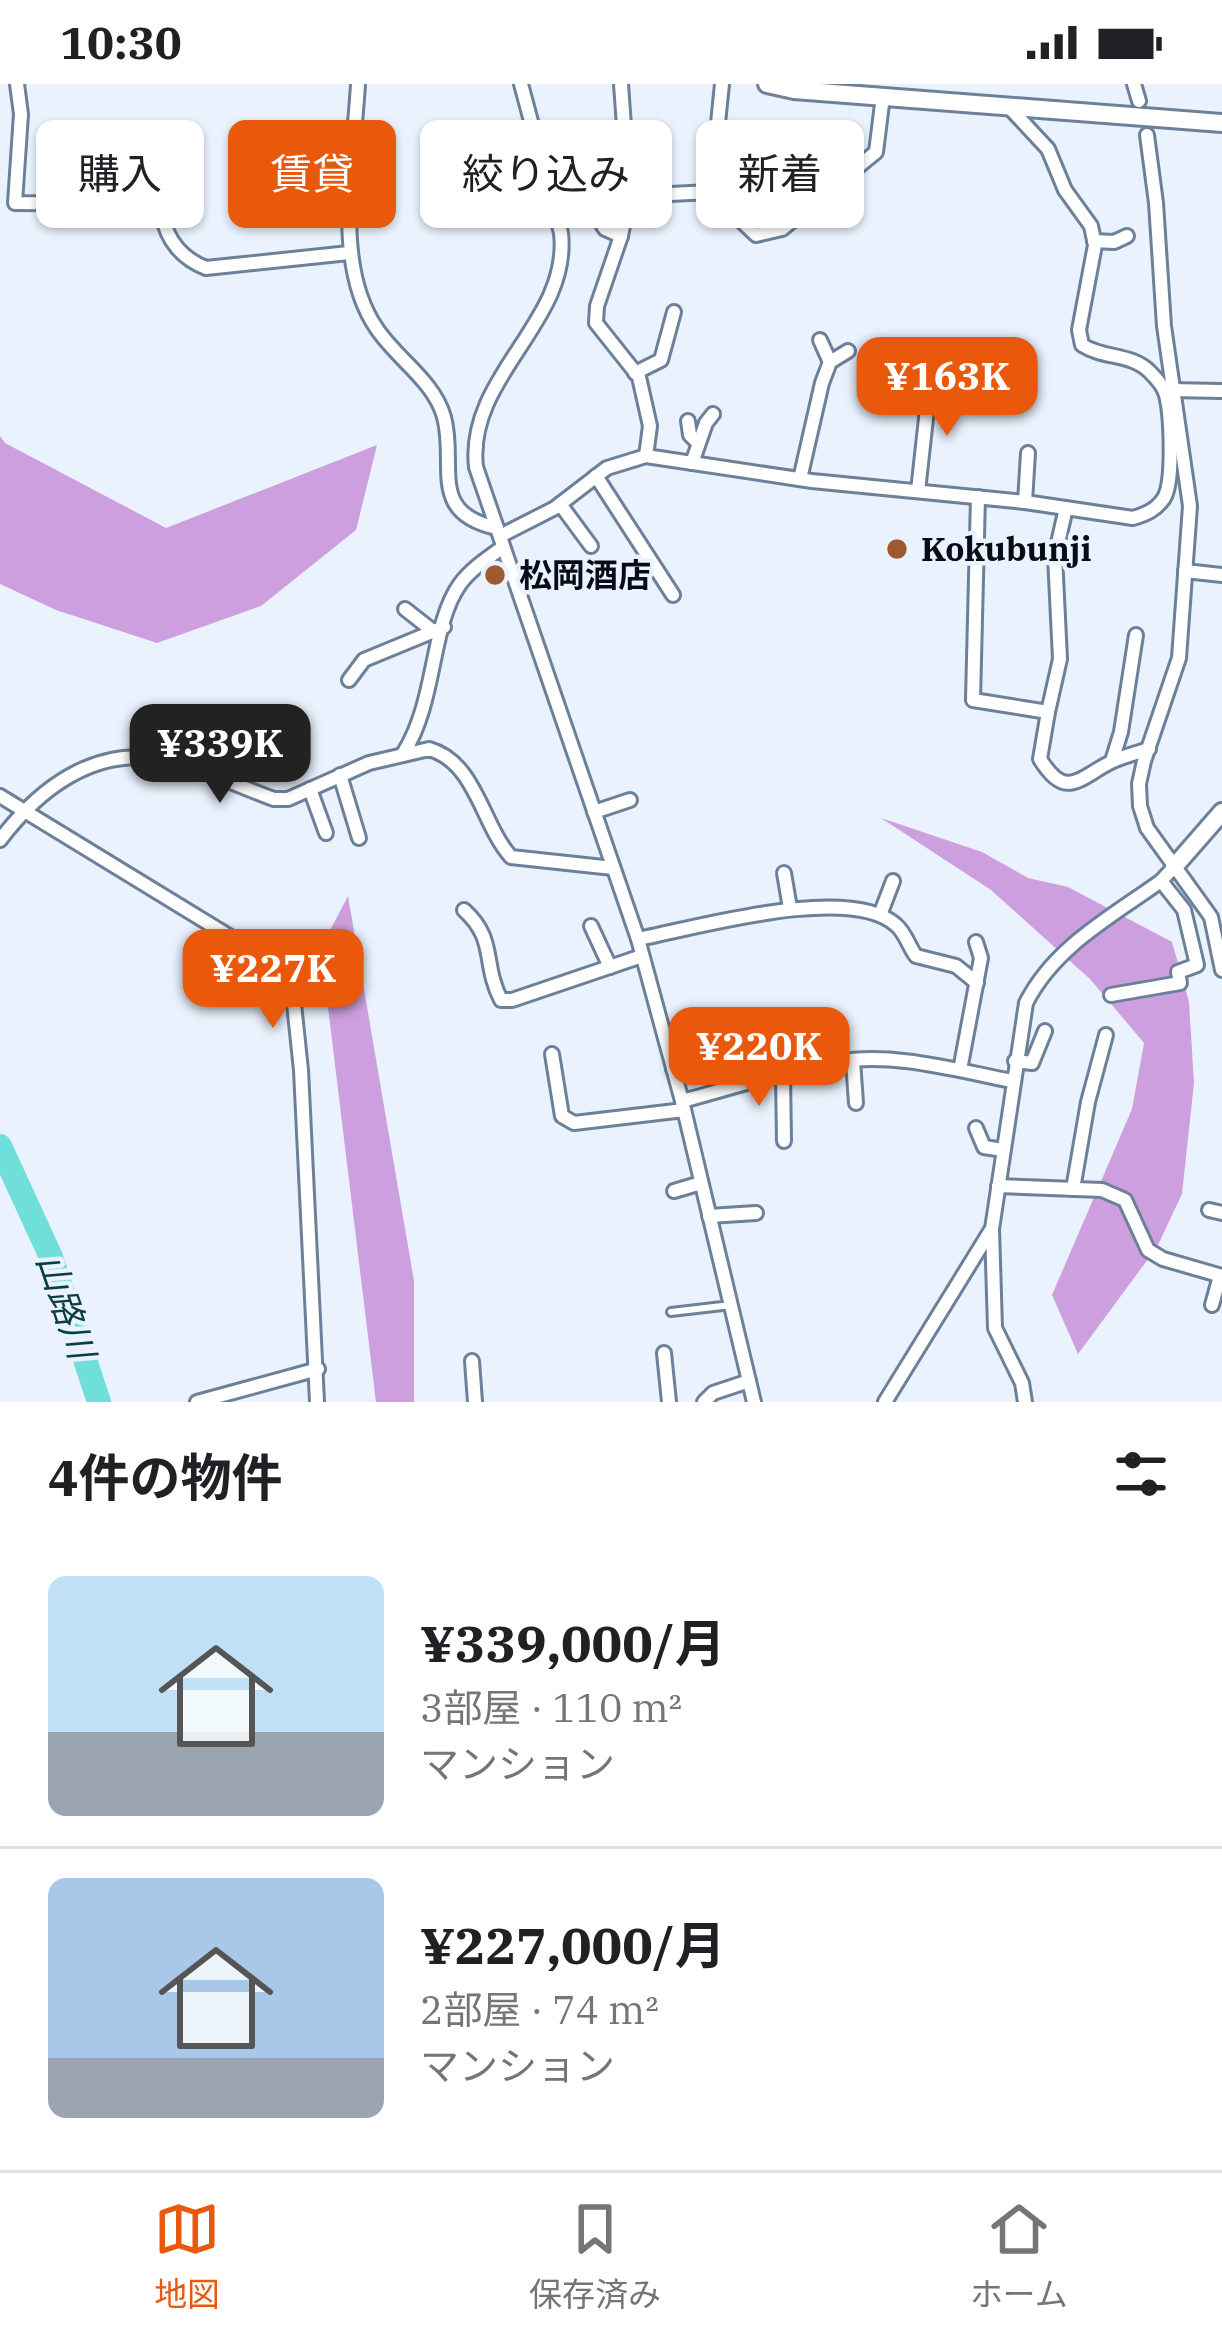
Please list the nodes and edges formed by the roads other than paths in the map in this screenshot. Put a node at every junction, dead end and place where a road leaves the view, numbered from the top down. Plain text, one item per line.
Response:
1 (17, 84) edge
2 (358, 84) edge
3 (521, 84) edge
4 (622, 84) edge
5 (722, 84) edge
6 (767, 84) edge
7 (1134, 84) edge
8 (971, 93) edge
9 (883, 96) junction
10 (1138, 101) dead end
11 (1006, 104) junction
12 (624, 120) edge
13 (718, 120) edge
14 (1222, 123) edge
15 (1147, 135) dead end
16 (864, 162) edge
17 (604, 228) edge
18 (623, 228) edge
19 (748, 228) edge
20 (783, 228) edge
21 (621, 236) junction
22 (1127, 236) dead end
23 (1094, 242) junction
24 (350, 253) junction
25 (674, 311) dead end
26 (820, 340) dead end
27 (848, 351) dead end
28 (830, 362) junction
29 (635, 373) junction
30 (929, 382) dead end
31 (1170, 390) junction
32 (1222, 392) edge
33 (713, 414) dead end
34 (688, 422) dead end
35 (698, 443) junction
36 (1028, 453) dead end
37 (646, 456) junction
38 (692, 463) junction
39 (596, 476) junction
40 (800, 479) junction
41 (918, 491) junction
42 (978, 497) junction
43 (1025, 502) junction
44 (560, 504) junction
45 (1066, 508) junction
46 (500, 537) junction
47 (591, 546) dead end
48 (1185, 571) junction
49 (1222, 575) edge
50 (673, 595) dead end
51 (405, 609) dead end
52 (439, 629) junction
53 (1136, 635) dead end
54 (349, 680) dead end
55 (1048, 712) junction
56 (1149, 749) junction
57 (403, 754) junction
58 (1112, 761) junction
59 (340, 776) junction
60 (310, 789) junction
61 (0, 796) edge
62 (629, 800) dead end
63 (22, 810) junction
64 (594, 812) junction
65 (1222, 812) edge
66 (326, 833) dead end
67 (359, 838) dead end
68 (0, 840) edge
69 (613, 868) junction
70 (784, 873) dead end
71 (1167, 874) junction
72 (893, 881) dead end
73 (790, 908) junction
74 (464, 910) dead end
75 (880, 915) junction
76 (591, 926) dead end
77 (638, 939) junction
78 (976, 942) dead end
79 (642, 956) junction
80 (610, 967) junction
81 (1222, 970) edge
82 (977, 982) junction
83 (1111, 994) dead end
84 (788, 1016) dead end
85 (1045, 1031) dead end
86 (1106, 1035) dead end
87 (552, 1054) dead end
88 (853, 1061) junction
89 (1015, 1061) junction
90 (710, 1062) dead end
91 (673, 1069) junction
92 (960, 1070) junction
93 (789, 1074) junction
94 (1012, 1081) junction
95 (856, 1103) dead end
96 (683, 1105) junction
97 (976, 1128) dead end
98 (784, 1142) dead end
99 (1003, 1150) junction
100 (701, 1183) junction
101 (998, 1186) junction
102 (1072, 1189) junction
103 (674, 1191) dead end
104 (756, 1213) dead end
105 (709, 1216) junction
106 (992, 1229) junction
107 (1221, 1276) edge
108 (730, 1305) junction
109 (1212, 1305) dead end
110 (671, 1312) dead end
111 (664, 1353) dead end
112 (472, 1360) dead end
113 (318, 1369) junction
114 (749, 1381) junction
115 (197, 1402) edge
116 (317, 1402) edge
117 (476, 1402) edge
118 (669, 1402) edge
119 (704, 1402) edge
120 (754, 1402) edge
121 (885, 1402) edge
122 (1025, 1402) edge

1 - 24 street
2 - 24 street
3 - 46 street
4 - 12 street
5 - 13 street
6 - 9 street
7 - 10 street
8 - 9 street
8 - 11 street
9 - 16 street
11 - 14 street
11 - 23 street
15 - 31 street
17 - 21 street
18 - 21 street
19 - 20 street
21 - 29 street
22 - 23 street
23 - 31 street
24 - 46 street
25 - 29 street
26 - 28 street
27 - 28 street
28 - 40 street
29 - 37 street
30 - 41 street
31 - 32 street
31 - 45 street
31 - 48 street
33 - 35 street
34 - 35 street
35 - 38 street
36 - 43 street
37 - 38 street
37 - 39 street
38 - 40 street
39 - 44 street
39 - 50 street
40 - 41 street
41 - 42 street
42 - 43 street
42 - 55 street
43 - 45 street
44 - 46 street
44 - 47 street
45 - 55 street
46 - 52 street
46 - 64 street
48 - 49 street
48 - 56 street
51 - 52 street
52 - 54 street
52 - 57 street
53 - 58 street
55 - 58 street
56 - 58 street
56 - 71 street
57 - 59 street
57 - 69 street
59 - 60 street
59 - 67 street
60 - 63 street
60 - 66 street
61 - 63 street
62 - 64 street
63 - 68 street
63 - 113 street
64 - 69 street
65 - 71 street
69 - 77 street
70 - 73 street
71 - 81 street
71 - 83 street
71 - 89 street
72 - 75 street
73 - 75 street
73 - 77 street
74 - 80 street
75 - 82 street
76 - 80 street
77 - 79 street
78 - 82 street
79 - 80 street
79 - 91 street
82 - 92 street
84 - 93 street
85 - 89 street
86 - 102 street
87 - 96 street
88 - 92 street
88 - 93 street
88 - 95 street
89 - 94 street
90 - 91 street
91 - 96 street
92 - 94 street
93 - 96 street
93 - 98 street
94 - 99 street
96 - 100 street
97 - 99 street
99 - 101 street
100 - 103 street
100 - 105 street
101 - 102 street
101 - 106 street
102 - 107 street
104 - 105 street
105 - 108 street
106 - 121 street
106 - 122 street
107 - 109 street
108 - 110 lane
108 - 114 street
111 - 118 street
112 - 117 street
113 - 115 street
113 - 116 street
114 - 119 street
114 - 120 street

